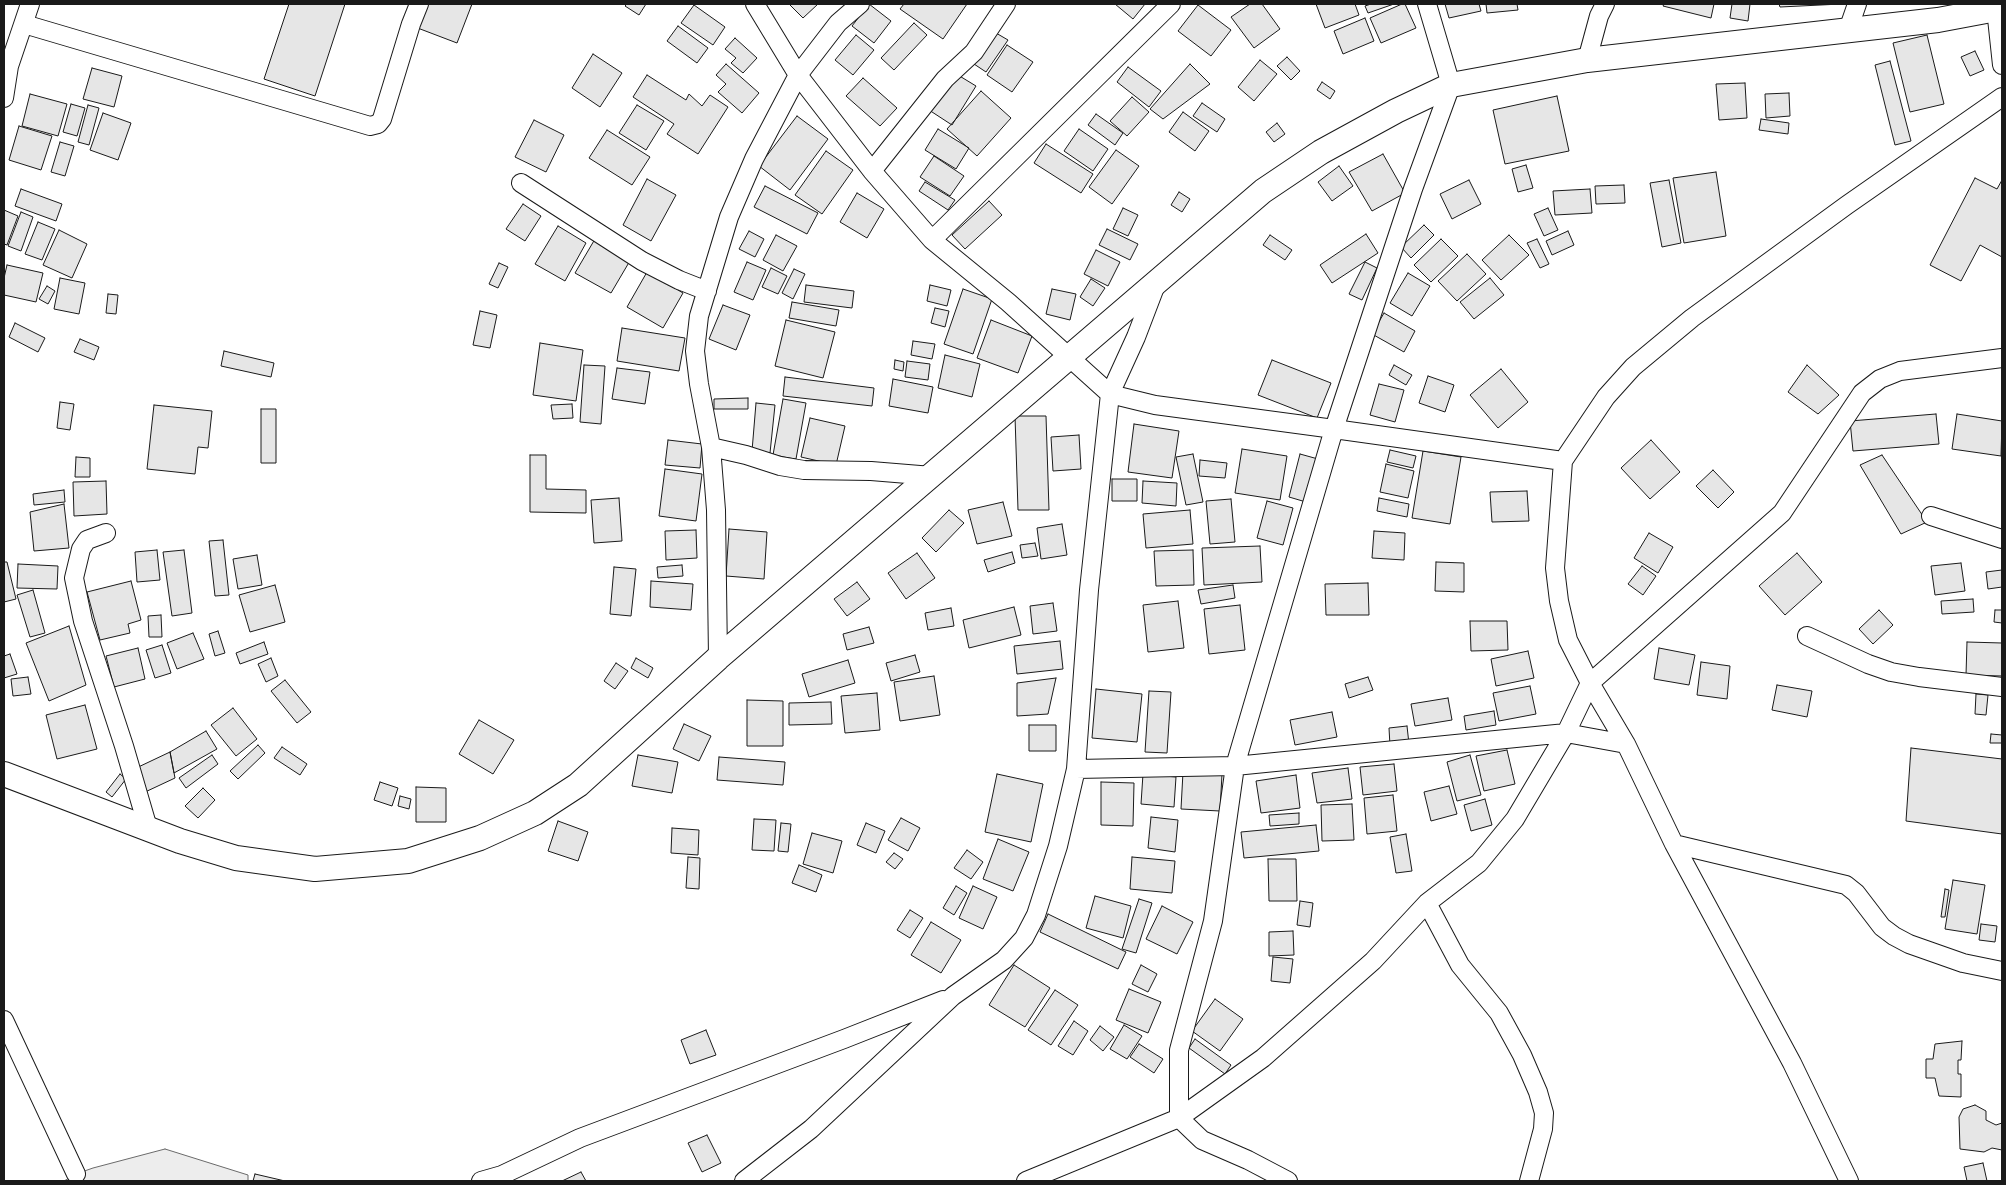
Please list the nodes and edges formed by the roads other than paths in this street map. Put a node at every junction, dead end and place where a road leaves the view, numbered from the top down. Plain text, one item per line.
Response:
1 (30, 4) edge
2 (419, 4) edge
3 (754, 4) edge
4 (860, 4) edge
5 (1006, 4) edge
6 (1171, 4) edge
7 (1427, 4) edge
8 (1605, 4) edge
9 (1857, 4) edge
10 (1999, 8) edge
11 (24, 24) junction
12 (1848, 30) junction
13 (1587, 60) junction
14 (2002, 64) edge
15 (6, 67) edge
16 (798, 75) junction
17 (1451, 85) junction
18 (2002, 97) edge
19 (4, 98) edge
20 (872, 171) junction
21 (521, 183) dead end
22 (932, 240) junction
23 (1157, 282) junction
24 (707, 291) junction
25 (1068, 357) junction
26 (2002, 358) edge
27 (1110, 394) junction
28 (1334, 429) junction
29 (711, 447) junction
30 (1563, 461) junction
31 (932, 476) junction
32 (1931, 516) dead end
33 (106, 533) dead end
34 (2002, 540) edge
35 (1808, 636) dead end
36 (718, 658) junction
37 (1590, 683) junction
38 (2002, 687) edge
39 (1566, 733) junction
40 (1626, 744) junction
41 (1235, 766) junction
42 (1076, 769) junction
43 (4, 774) edge
44 (148, 828) junction
45 (1674, 844) junction
46 (1427, 903) junction
47 (2002, 972) edge
48 (953, 996) junction
49 (4, 1020) edge
50 (1179, 1118) junction
51 (76, 1174) dead end
52 (481, 1181) edge
53 (744, 1181) edge
54 (1026, 1181) edge
55 (1288, 1181) edge
56 (1529, 1181) edge
57 (1849, 1181) edge

1 - 11 street
2 - 11 street
3 - 16 street
4 - 16 street
5 - 20 street
6 - 22 street
7 - 17 street
8 - 13 street
9 - 12 street
10 - 12 main road
10 - 14 street
11 - 15 street
12 - 13 main road
13 - 17 main road
15 - 19 street
16 - 20 street
16 - 24 street
17 - 23 main road
17 - 28 street
18 - 30 street
20 - 22 street
21 - 24 street
22 - 25 street
23 - 25 main road
23 - 27 street
24 - 29 street
25 - 27 street
25 - 31 main road
26 - 37 street
27 - 28 street
27 - 42 street
28 - 30 street
28 - 41 street
29 - 31 street
29 - 36 street
30 - 37 street
31 - 36 main road
32 - 34 street
33 - 44 street
35 - 38 street
36 - 44 main road
37 - 39 street
37 - 40 street
39 - 40 street
39 - 41 street
39 - 46 street
40 - 45 street
41 - 42 street
41 - 50 street
42 - 48 street
43 - 44 main road
45 - 47 street
45 - 57 street
46 - 50 street
46 - 56 street
48 - 52 street
48 - 53 street
49 - 51 street
50 - 54 street
50 - 55 street

